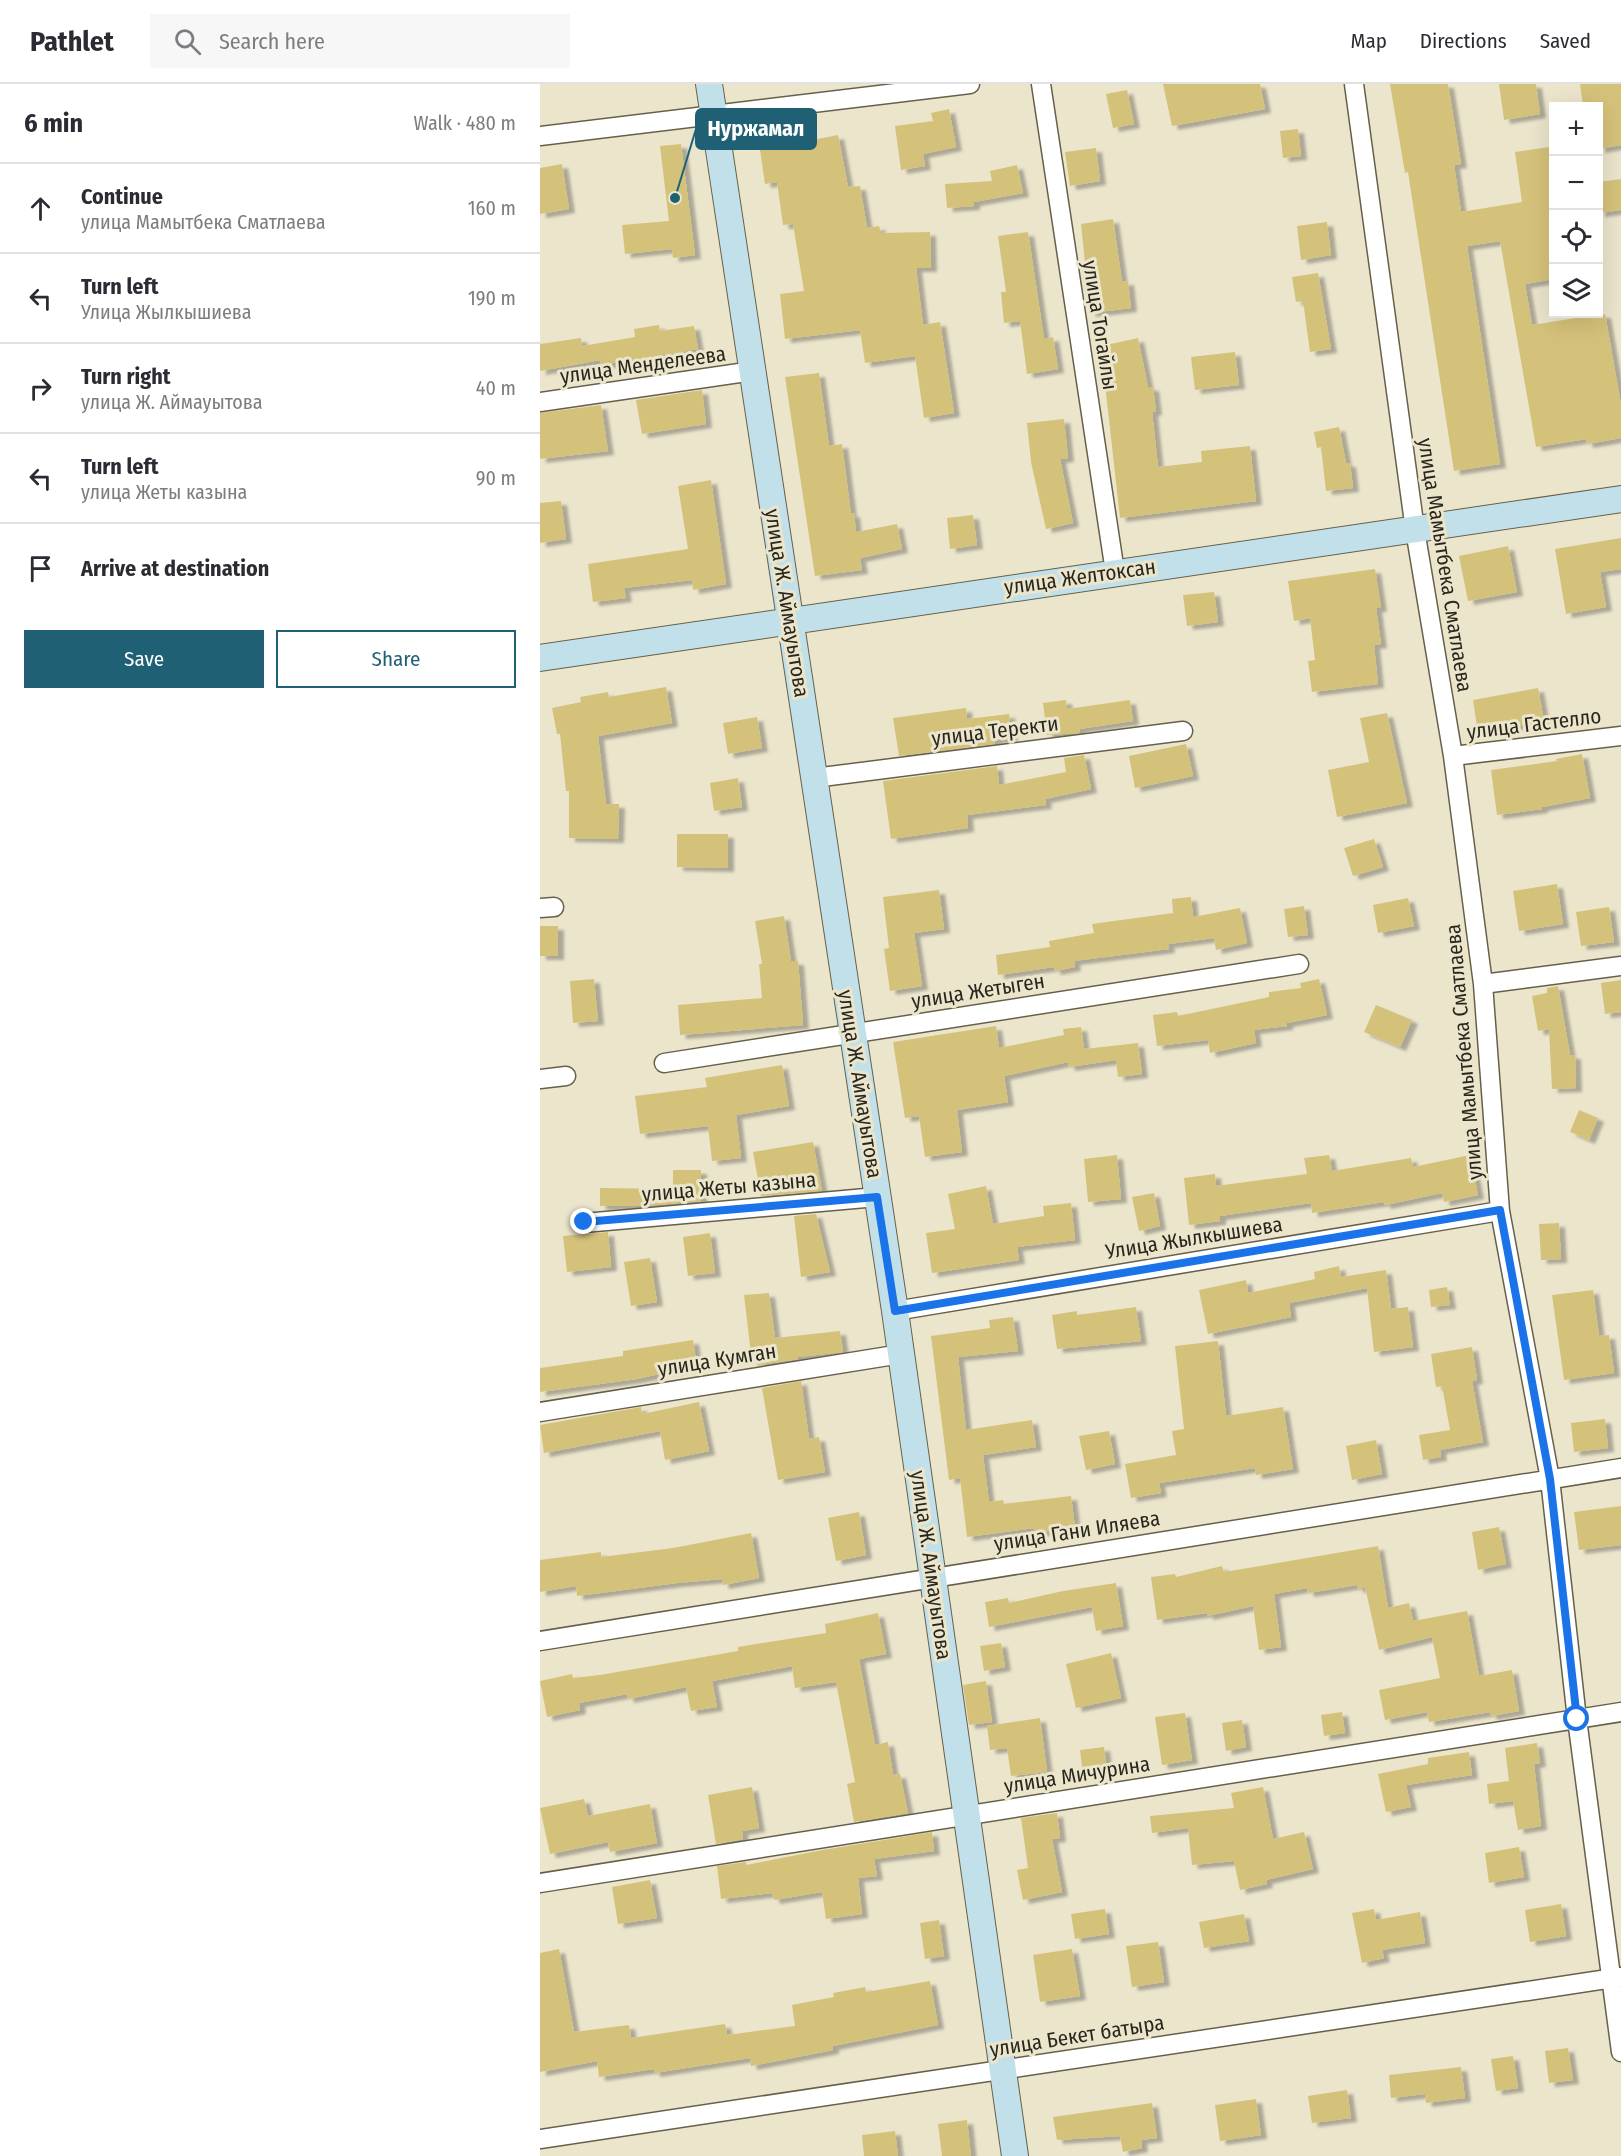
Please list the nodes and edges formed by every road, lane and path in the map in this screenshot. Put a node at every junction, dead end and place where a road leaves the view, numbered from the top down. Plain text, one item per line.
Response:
1 (709, 84) edge
2 (970, 84) edge
3 (1041, 84) edge
4 (1354, 84) edge
5 (714, 116) junction
6 (540, 136) edge
7 (753, 371) junction
8 (540, 402) edge
9 (1621, 499) edge
10 (1415, 530) junction
11 (1115, 572) junction
12 (790, 621) junction
13 (540, 658) edge
14 (1183, 730) dead end
15 (1621, 736) edge
16 (1453, 756) junction
17 (814, 778) junction
18 (1299, 964) dead end
19 (1621, 966) edge
20 (1484, 984) junction
21 (852, 1034) junction
22 (664, 1063) dead end
23 (566, 1076) dead end
24 (540, 1079) edge
25 (877, 1197) junction
26 (1500, 1210) junction
27 (584, 1222) dead end
28 (895, 1311) junction
29 (901, 1354) junction
30 (540, 1412) edge
31 (1621, 1468) edge
32 (1550, 1479) junction
33 (932, 1577) junction
34 (540, 1641) edge
35 (1621, 1712) edge
36 (1577, 1719) junction
37 (966, 1816) junction
38 (540, 1883) edge
39 (1616, 1978) edge
40 (1621, 2052) edge
41 (1004, 2070) junction
42 (540, 2139) edge
43 (1015, 2156) edge

1 - 5 street, улица Ж. Аймауытова
2 - 5 street
3 - 11 street, улица Тогайлы
4 - 10 street, улица Мамытбека Сматлаева
5 - 6 street
5 - 7 street, улица Ж. Аймауытова
7 - 8 street, улица Менделеева
7 - 12 street, улица Ж. Аймауытова
9 - 10 street, улица Желтоксан
10 - 11 street, улица Желтоксан
10 - 16 street, улица Мамытбека Сматлаева
11 - 12 street, улица Желтоксан
12 - 13 street, улица Желтоксан
12 - 17 street, улица Ж. Аймауытова
14 - 17 street, улица Теректи
15 - 16 street, улица Гастелло
16 - 20 street, улица Мамытбека Сматлаева
17 - 21 street, улица Ж. Аймауытова
18 - 21 street, улица Жетыген
19 - 20 street
20 - 26 street, улица Мамытбека Сматлаева
21 - 22 street, улица Жетыген
21 - 25 street, улица Ж. Аймауытова
23 - 24 street
25 - 27 street, улица Жеты казына
25 - 28 street, улица Ж. Аймауытова
26 - 28 street, Улица Жылкышиева
26 - 32 street, улица Мамытбека Сматлаева
28 - 29 street, улица Ж. Аймауытова
29 - 30 street, улица Кумган
29 - 33 street, улица Ж. Аймауытова
31 - 32 street, улица Гани Иляева
32 - 33 street, улица Гани Иляева
32 - 36 street, улица Мамытбека Сматлаева
33 - 34 street, улица Гани Иляева
33 - 37 street, улица Ж. Аймауытова
35 - 36 street, улица Мичурина
36 - 37 street, улица Мичурина
36 - 39 street, улица Мамытбека Сматлаева
37 - 38 street, улица Мичурина
37 - 41 street, улица Ж. Аймауытова
39 - 40 street, улица Мамытбека Сматлаева
39 - 41 street, улица Бекет батыра
41 - 42 street, улица Бекет батыра
41 - 43 street, улица Ж. Аймауытова

